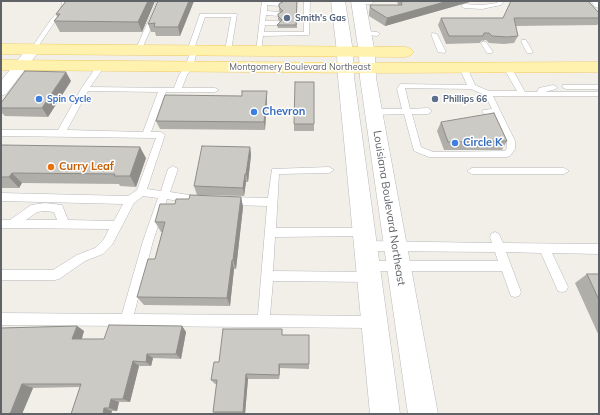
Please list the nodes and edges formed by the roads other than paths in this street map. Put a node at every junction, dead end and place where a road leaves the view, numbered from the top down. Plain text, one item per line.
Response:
1 (65, 1) edge
2 (160, 1) edge
3 (338, 1) edge
4 (501, 1) edge
5 (597, 1) edge
6 (265, 2) edge
7 (364, 2) edge
8 (306, 3) edge
9 (280, 4) edge
10 (599, 4) edge
11 (464, 6) dead end
12 (263, 13) junction
13 (279, 14) edge
14 (262, 23) junction
15 (278, 23) edge
16 (260, 34) junction
17 (434, 34) dead end
18 (1, 49) edge
19 (482, 49) dead end
20 (33, 50) junction
21 (138, 51) junction
22 (228, 51) junction
23 (258, 51) junction
24 (361, 51) junction
25 (429, 52) junction
26 (457, 52) dead end
27 (544, 52) dead end
28 (191, 56) junction
29 (508, 57) junction
30 (1, 65) edge
31 (21, 65) junction
32 (100, 66) junction
33 (463, 67) junction
34 (599, 67) edge
35 (553, 86) dead end
36 (472, 87) junction
37 (566, 87) dead end
38 (599, 87) edge
39 (85, 89) junction
40 (163, 90) junction
41 (177, 90) junction
42 (215, 90) dead end
43 (1, 92) edge
44 (488, 92) junction
45 (522, 94) junction
46 (540, 94) junction
47 (599, 94) edge
48 (428, 111) dead end
49 (374, 112) junction
50 (407, 112) junction
51 (486, 112) dead end
52 (497, 112) junction
53 (1, 133) edge
54 (61, 133) junction
55 (146, 135) junction
56 (173, 168) dead end
57 (329, 170) dead end
58 (472, 171) dead end
59 (564, 171) dead end
60 (141, 192) junction
61 (164, 195) junction
62 (1, 197) edge
63 (130, 200) junction
64 (207, 200) edge
65 (222, 200) edge
66 (273, 202) junction
67 (6, 224) edge
68 (64, 224) junction
69 (116, 225) junction
70 (271, 233) junction
71 (495, 237) dead end
72 (500, 249) junction
73 (545, 249) junction
74 (599, 249) edge
75 (368, 255) junction
76 (396, 256) junction
77 (506, 266) junction
78 (1, 275) edge
79 (268, 276) junction
80 (562, 287) dead end
81 (515, 292) dead end
82 (1, 319) edge
83 (126, 320) junction
84 (264, 321) junction
85 (375, 322) junction
86 (385, 414) edge
87 (423, 414) edge

1 - 20 lane
2 - 21 lane
3 - 24 main road, Louisiana Boulevard Northeast
4 - 11 lane
5 - 10 street
6 - 9 lane
6 - 12 lane
7 - 24 main road, Louisiana Boulevard Northeast
8 - 16 lane
12 - 13 lane
12 - 14 lane
14 - 15 lane
14 - 16 lane
16 - 23 lane
17 - 25 lane
18 - 20 main road, Montgomery Boulevard Northeast
19 - 29 main road, Montgomery Boulevard Northeast
20 - 21 main road, Montgomery Boulevard Northeast
20 - 31 street
21 - 28 main road, Montgomery Boulevard Northeast
22 - 23 main road, Montgomery Boulevard Northeast
22 - 28 main road, Montgomery Boulevard Northeast
22 - 28 lane
23 - 24 main road, Montgomery Boulevard Northeast
24 - 25 main road, Montgomery Boulevard Northeast
24 - 28 main road, Montgomery Boulevard Northeast
24 - 33 main road, Montgomery Boulevard Northeast
24 - 49 main road, Louisiana Boulevard Northeast
24 - 75 main road, Louisiana Boulevard Northeast
25 - 26 main road, Montgomery Boulevard Northeast
27 - 29 main road, Montgomery Boulevard Northeast
28 - 32 main road, Montgomery Boulevard Northeast
28 - 41 lane
29 - 33 main road, Montgomery Boulevard Northeast
29 - 34 main road, Montgomery Boulevard Northeast
29 - 45 lane
30 - 31 main road, Montgomery Boulevard Northeast
31 - 32 main road, Montgomery Boulevard Northeast
31 - 43 street
32 - 39 lane
33 - 36 lane
35 - 46 lane
36 - 44 lane
36 - 50 lane
37 - 38 lane
39 - 40 lane
39 - 54 lane
40 - 41 lane
40 - 55 lane
41 - 42 lane
44 - 45 lane
44 - 52 lane
45 - 46 lane
46 - 47 lane
48 - 50 lane
49 - 50 lane
49 - 76 main road, Louisiana Boulevard Northeast
50 - 52 lane
51 - 52 lane
53 - 54 lane
54 - 55 lane
55 - 60 lane
56 - 61 lane
57 - 66 lane
58 - 59 lane
60 - 61 lane
60 - 63 lane
61 - 64 lane
61 - 83 lane
62 - 63 lane
63 - 69 lane
65 - 66 lane
66 - 70 lane
67 - 68 lane
67 - 68 lane
68 - 69 lane
69 - 78 lane
70 - 75 lane
70 - 79 lane
71 - 72 lane
72 - 73 lane
72 - 76 lane
72 - 77 lane
73 - 74 lane
73 - 80 lane
75 - 76 lane
75 - 76 lane
75 - 79 lane
75 - 85 main road, Louisiana Boulevard Northeast
76 - 77 lane
76 - 87 main road, Louisiana Boulevard Northeast
77 - 81 lane
79 - 84 lane
82 - 83 lane
83 - 84 lane
84 - 85 lane
85 - 86 main road, Louisiana Boulevard Northeast

